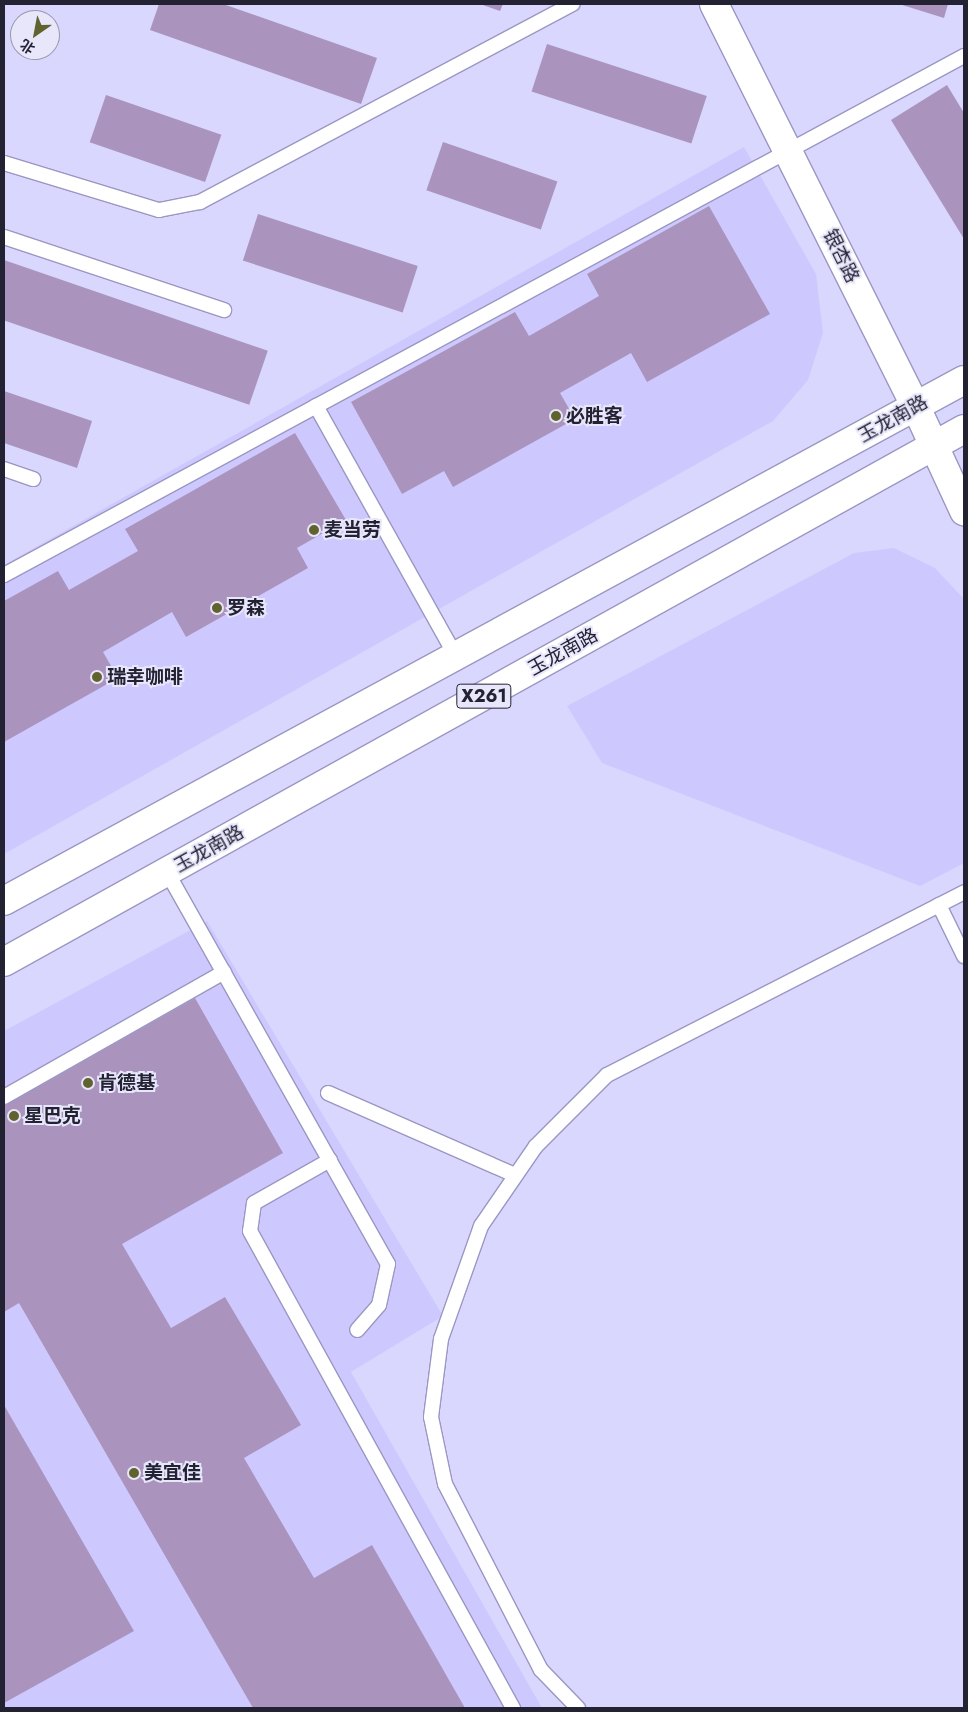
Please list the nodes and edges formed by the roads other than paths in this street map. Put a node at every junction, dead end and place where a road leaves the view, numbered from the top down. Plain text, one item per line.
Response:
1 (573, 4) edge
2 (714, 4) edge
3 (964, 56) edge
4 (789, 151) junction
5 (4, 163) edge
6 (4, 237) edge
7 (224, 310) dead end
8 (964, 380) edge
9 (316, 406) junction
10 (916, 407) junction
11 (964, 429) edge
12 (933, 447) junction
13 (4, 469) edge
14 (32, 479) dead end
15 (964, 511) edge
16 (4, 575) edge
17 (456, 656) junction
18 (167, 872) junction
19 (964, 892) edge
20 (5, 897) edge
21 (939, 905) junction
22 (964, 956) edge
23 (4, 962) edge
24 (224, 972) junction
25 (328, 1093) dead end
26 (4, 1097) edge
27 (330, 1160) junction
28 (515, 1175) junction
29 (357, 1330) dead end
30 (513, 1708) edge
31 (578, 1708) edge

1 - 5 lane
2 - 4 main road, 银杏路
3 - 4 lane
4 - 9 lane
4 - 10 main road, 银杏路
6 - 7 lane
8 - 10 main road, 玉龙南路 / X261
9 - 16 lane
9 - 17 lane
10 - 12 main road, 银杏路
10 - 17 main road, 玉龙南路 / X261
11 - 12 main road, 玉龙南路 / X261
12 - 15 main road, 银杏路
12 - 18 main road, 玉龙南路 / X261
13 - 14 lane
17 - 20 main road, 玉龙南路 / X261
18 - 23 main road, 玉龙南路 / X261
18 - 24 lane
19 - 21 lane
21 - 22 lane
21 - 28 lane
24 - 26 lane
24 - 27 lane
25 - 28 lane
27 - 29 lane
27 - 30 lane
28 - 31 lane

